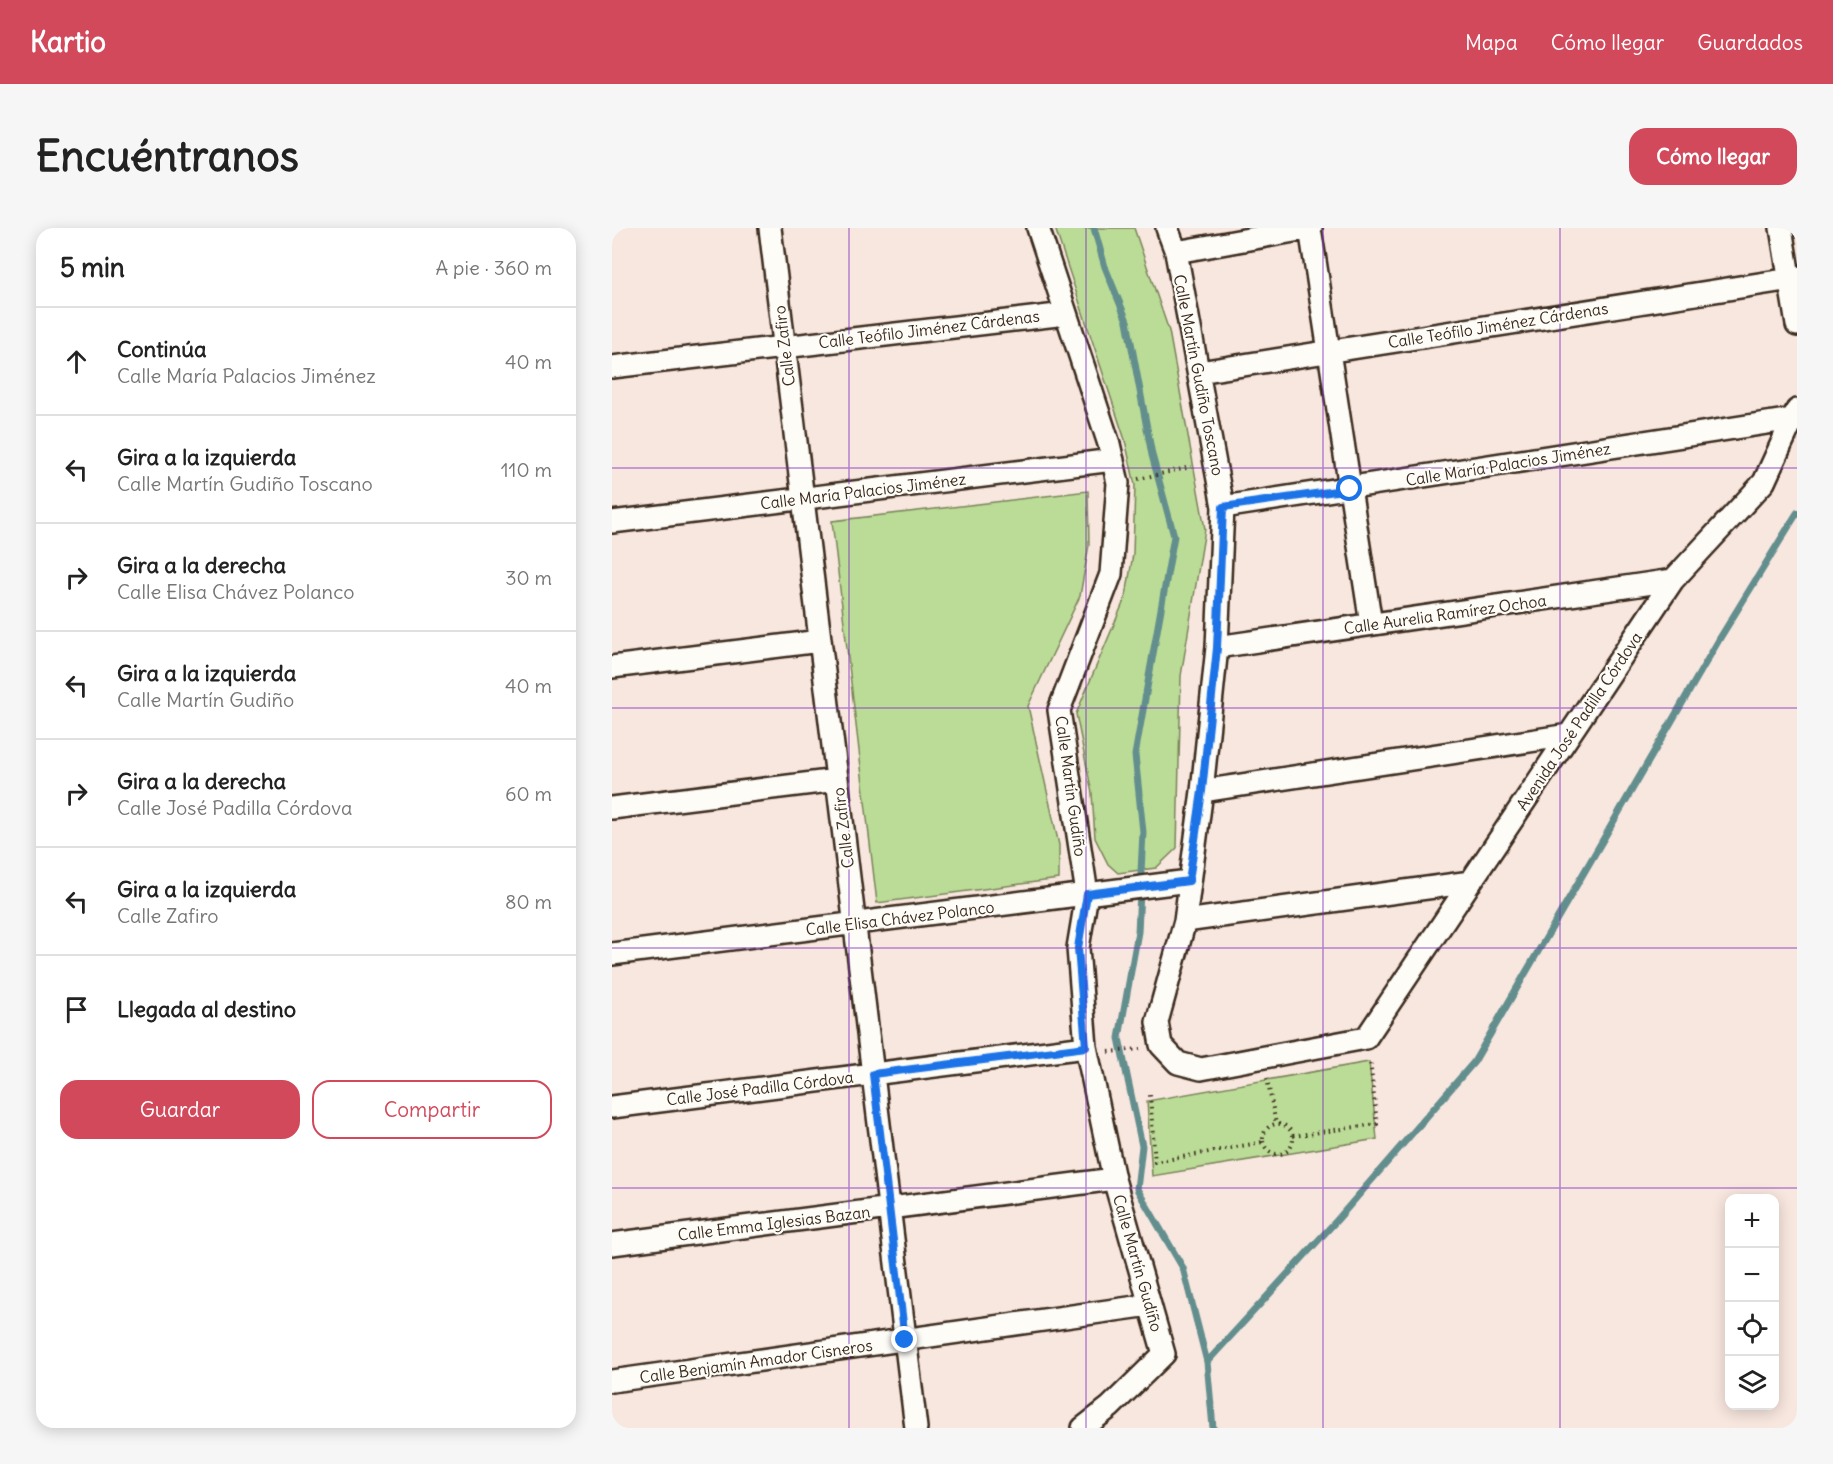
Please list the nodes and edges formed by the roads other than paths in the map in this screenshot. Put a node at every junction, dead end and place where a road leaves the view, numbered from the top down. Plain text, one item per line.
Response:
1 (770, 228) edge
2 (1038, 228) edge
3 (1167, 228) edge
4 (1310, 228) edge
5 (1781, 228) edge
6 (1176, 252) junction
7 (1793, 279) edge
8 (1066, 314) junction
9 (1797, 325) edge
10 (784, 346) junction
11 (1329, 351) junction
12 (612, 367) edge
13 (1199, 372) junction
14 (1795, 415) edge
15 (1113, 460) junction
16 (1350, 489) junction
17 (803, 498) junction
18 (1223, 507) junction
19 (612, 522) edge
20 (1673, 580) junction
21 (1371, 624) junction
22 (820, 641) junction
23 (1217, 648) junction
24 (612, 667) edge
25 (1569, 735) junction
26 (837, 780) junction
27 (1202, 791) junction
28 (612, 808) edge
29 (1189, 881) junction
30 (1471, 882) junction
31 (1087, 894) junction
32 (1185, 921) junction
33 (854, 923) junction
34 (612, 954) edge
35 (1086, 1047) junction
36 (1201, 1069) joint
37 (873, 1074) junction
38 (612, 1107) edge
39 (1114, 1179) junction
40 (889, 1208) junction
41 (612, 1244) edge
42 (1150, 1305) junction
43 (905, 1340) junction
44 (612, 1381) edge
45 (916, 1428) edge
46 (1083, 1428) edge

1 - 10 street, Calle Zafiro
2 - 8 street, Calle Martín Gudiño
3 - 6 street, Calle Martín Gudiño Toscano
4 - 6 street
4 - 11 street
5 - 7 street
6 - 13 street, Calle Martín Gudiño Toscano
7 - 9 street
7 - 11 street, Calle Teófilo Jiménez Cárdenas
8 - 10 street, Calle Teófilo Jiménez Cárdenas
8 - 15 street, Calle Martín Gudiño
10 - 12 street, Calle Teófilo Jiménez Cárdenas
10 - 17 street, Calle Zafiro
11 - 13 street, Calle Teófilo Jiménez Cárdenas
11 - 16 street
13 - 18 street, Calle Martín Gudiño Toscano
14 - 16 street, Calle María Palacios Jiménez
14 - 20 street, Avenida José Padilla Córdova
15 - 17 street, Calle María Palacios Jiménez
15 - 31 street, Calle Martín Gudiño
16 - 18 street, Calle María Palacios Jiménez
16 - 21 street
17 - 19 street, Calle María Palacios Jiménez
17 - 22 street, Calle Zafiro
18 - 23 street, Calle Martín Gudiño Toscano
20 - 21 street, Calle Aurelia Ramírez Ochoa
20 - 25 street, Avenida José Padilla Córdova
21 - 23 street, Calle Aurelia Ramírez Ochoa
22 - 24 street
22 - 26 street, Calle Zafiro
23 - 27 street, Calle Martín Gudiño Toscano
25 - 27 street
25 - 30 street, Avenida José Padilla Córdova
26 - 28 street
26 - 33 street, Calle Zafiro
27 - 29 street, Calle Martín Gudiño Toscano
29 - 31 street, Calle Elisa Chávez Polanco
29 - 32 street, Calle Martín Gudiño Toscano
30 - 32 street
30 - 36 street, Avenida José Padilla Córdova
31 - 33 street, Calle Elisa Chávez Polanco
31 - 35 street, Calle Martín Gudiño
32 - 36 street, Calle Martín Gudiño Toscano
33 - 34 street, Calle Elisa Chávez Polanco
33 - 37 street, Calle Zafiro
35 - 37 street, Calle José Padilla Córdova
35 - 39 street, Calle Martín Gudiño
37 - 38 street, Calle José Padilla Córdova
37 - 40 street, Calle Zafiro
39 - 40 street, Calle Emma Iglesias Bazan
39 - 42 street, Calle Martín Gudiño
40 - 41 street, Calle Emma Iglesias Bazan
40 - 43 street, Calle Zafiro
42 - 43 street, Calle Benjamín Amador Cisneros
42 - 46 street, Calle Martín Gudiño
43 - 44 street, Calle Benjamín Amador Cisneros
43 - 45 street, Calle Zafiro

